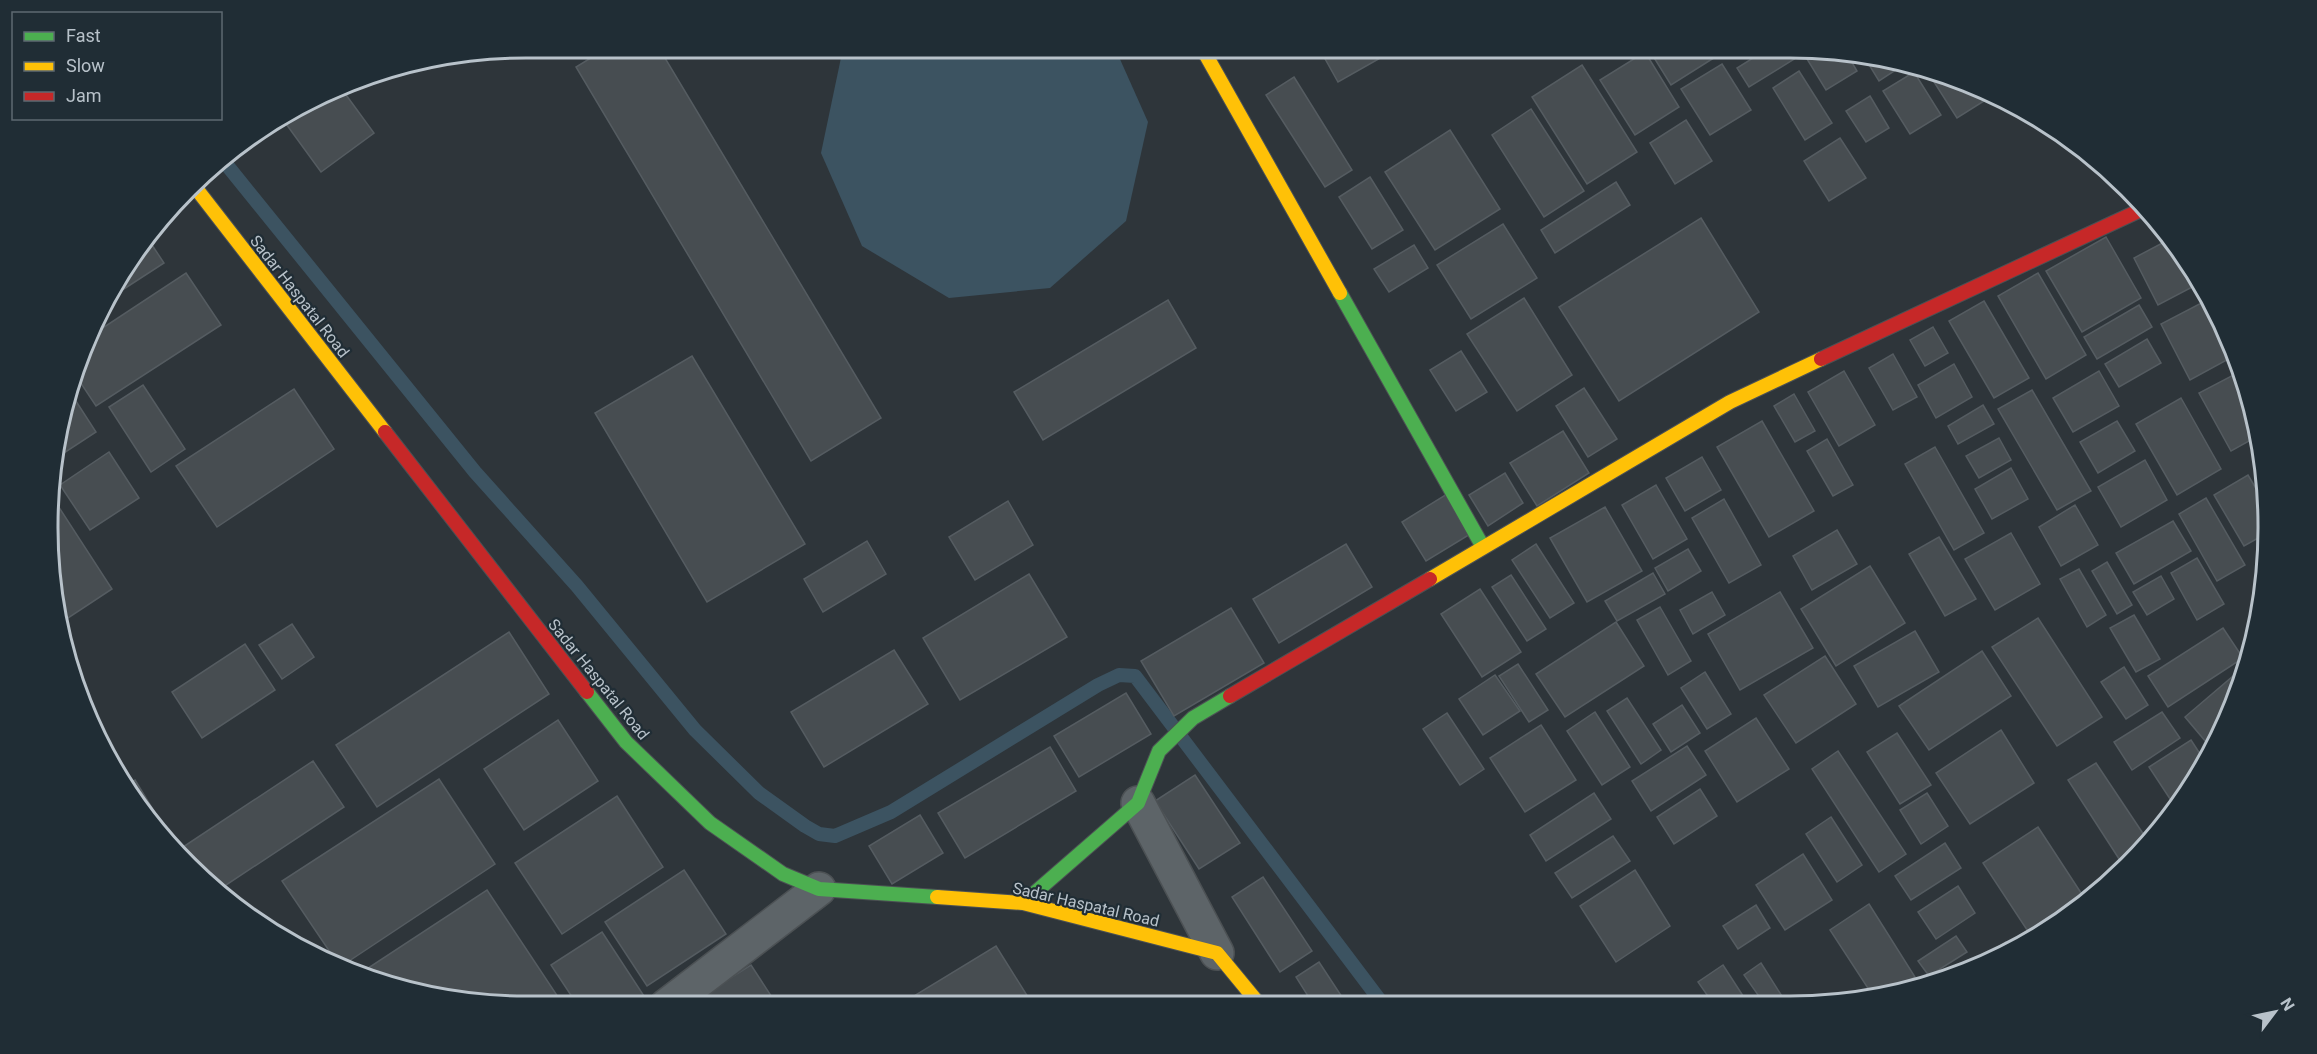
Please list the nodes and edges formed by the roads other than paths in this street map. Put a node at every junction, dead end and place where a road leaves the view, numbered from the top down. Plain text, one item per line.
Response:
1 (1208, 58) edge
2 (199, 193) edge
3 (2136, 212) edge
4 (1483, 547) junction
5 (1138, 803) junction
6 (819, 889) junction
7 (1023, 903) junction
8 (1216, 953) junction
9 (679, 996) edge
10 (1252, 996) edge

1 - 4 street
2 - 6 street, Sadar Haspatal Road
3 - 4 street
4 - 5 street
5 - 7 street
5 - 8 street
6 - 7 street, Sadar Haspatal Road
6 - 9 street
7 - 8 street, Sadar Haspatal Road
8 - 10 street

